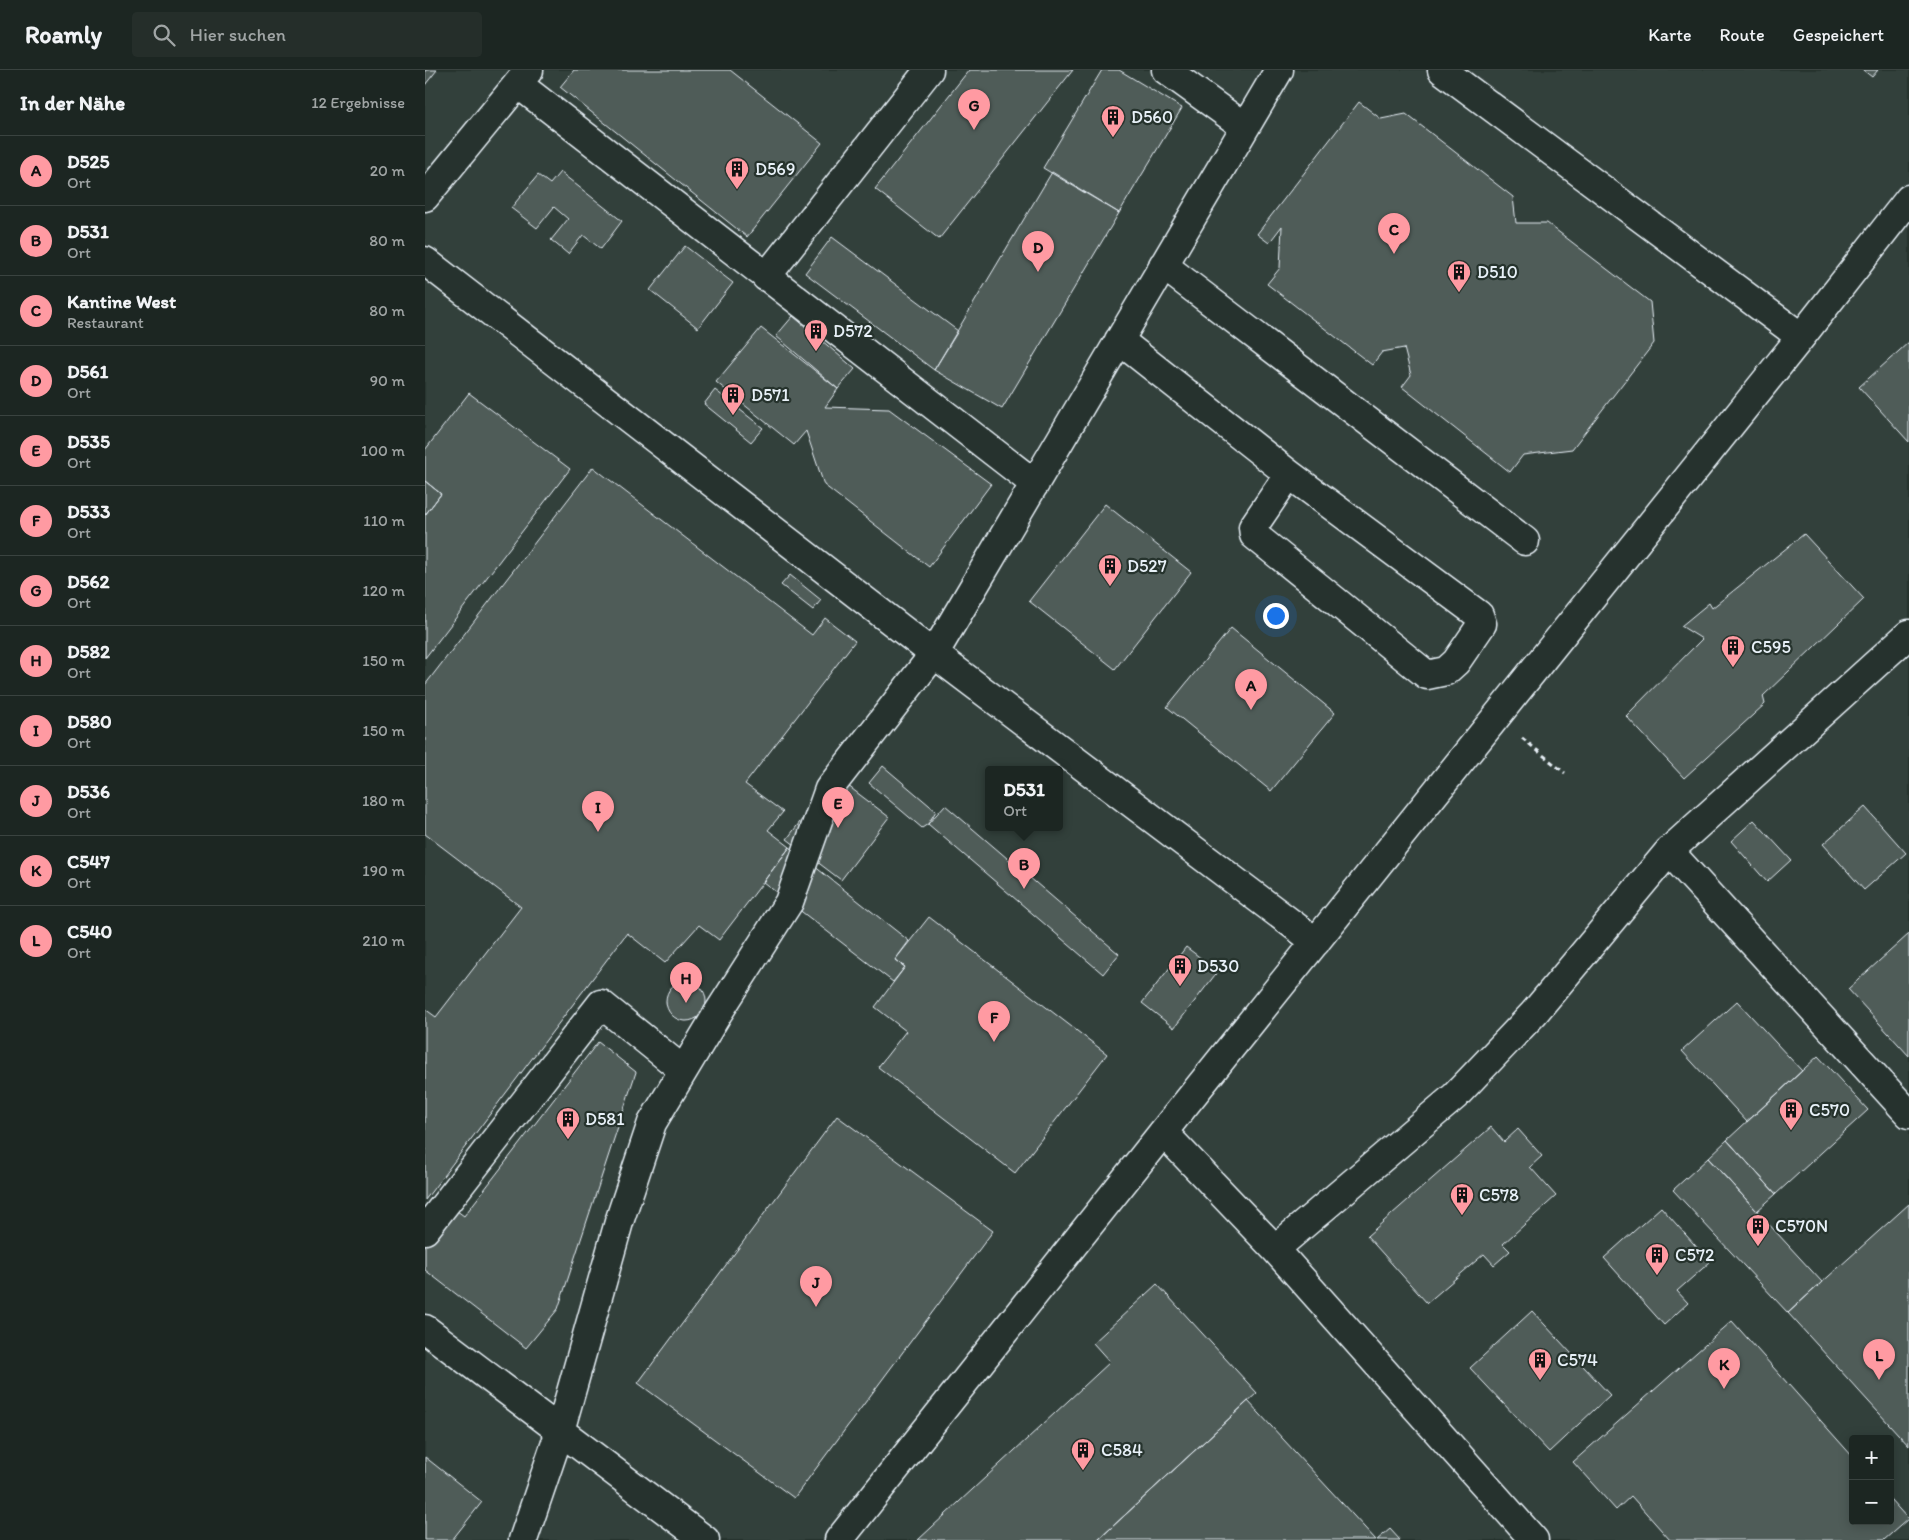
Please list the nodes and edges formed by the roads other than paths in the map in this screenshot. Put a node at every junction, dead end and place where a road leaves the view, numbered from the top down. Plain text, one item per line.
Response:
1 (929, 70) edge
2 (1166, 70) edge
3 (1279, 70) edge
4 (1442, 70) edge
5 (524, 77) edge
6 (1245, 127) junction
7 (425, 197) edge
8 (1909, 199) edge
9 (425, 261) edge
10 (1163, 265) junction
11 (766, 277) junction
12 (1801, 337) junction
13 (1119, 340) junction
14 (1289, 474) junction
15 (1035, 484) junction
16 (1525, 541) dead end
17 (1909, 634) edge
18 (934, 654) junction
19 (1669, 851) junction
20 (1316, 942) junction
21 (683, 1070) junction
22 (1909, 1114) edge
23 (1163, 1132) junction
24 (425, 1230) edge
25 (1275, 1249) junction
26 (425, 1330) edge
27 (560, 1431) junction
28 (523, 1540) edge
29 (705, 1540) edge
30 (839, 1540) edge
31 (1534, 1540) edge

1 - 11 street
2 - 6 street
3 - 6 street
4 - 12 street
5 - 7 street
5 - 11 street
6 - 10 street
8 - 12 street
9 - 18 street
10 - 13 street
10 - 16 street
11 - 15 street
12 - 20 street
13 - 14 street
13 - 15 street
14 - 14 street
15 - 18 street
17 - 19 street
18 - 20 street
18 - 21 street
19 - 22 street
19 - 25 street
20 - 23 street
21 - 24 street
21 - 27 street
23 - 25 street
23 - 30 street
25 - 31 street
26 - 27 street
27 - 28 street
27 - 29 street

